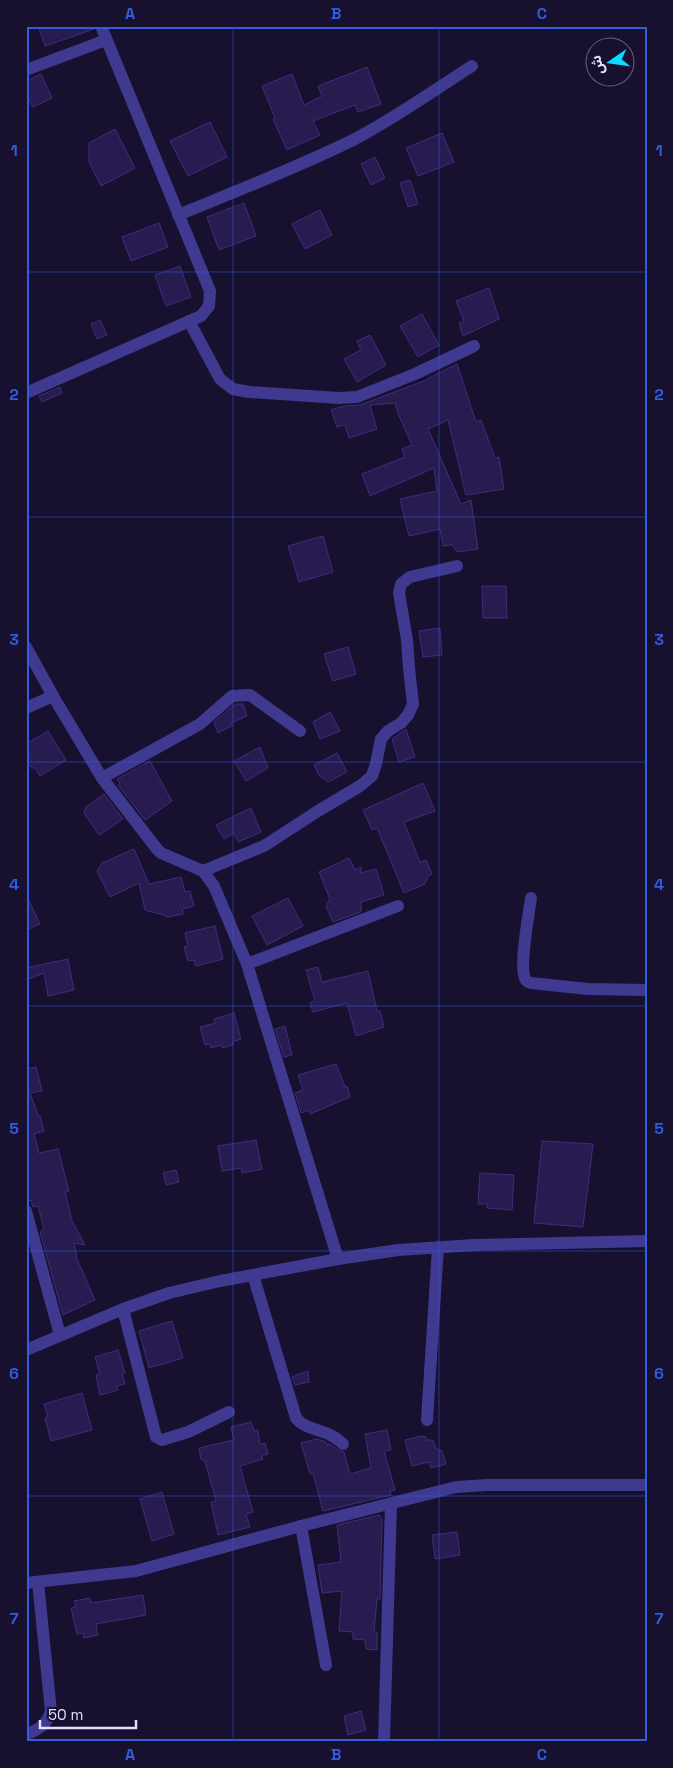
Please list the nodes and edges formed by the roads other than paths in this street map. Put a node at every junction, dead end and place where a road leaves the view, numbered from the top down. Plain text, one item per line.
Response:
1 (101, 26) edge
2 (106, 40) junction
3 (472, 66) dead end
4 (26, 70) edge
5 (178, 214) junction
6 (189, 321) junction
7 (474, 346) dead end
8 (26, 393) edge
9 (457, 566) dead end
10 (26, 647) edge
11 (53, 696) junction
12 (26, 708) edge
13 (300, 731) dead end
14 (102, 778) junction
15 (204, 871) junction
16 (531, 898) dead end
17 (398, 906) dead end
18 (247, 964) junction
19 (647, 990) edge
20 (26, 1211) edge
21 (647, 1241) edge
22 (438, 1247) junction
23 (338, 1259) junction
24 (253, 1275) junction
25 (123, 1309) junction
26 (60, 1335) junction
27 (26, 1350) edge
28 (229, 1412) dead end
29 (427, 1420) dead end
30 (343, 1444) dead end
31 (647, 1485) edge
32 (391, 1504) junction
33 (301, 1526) junction
34 (32, 1583) edge
35 (326, 1665) dead end
36 (26, 1734) edge
37 (384, 1742) edge

1 - 2 street
2 - 4 street
2 - 5 street
3 - 5 street
5 - 6 street
6 - 7 street
6 - 8 street
9 - 15 street
10 - 11 street
11 - 12 street
11 - 14 street
13 - 14 street
14 - 15 street
15 - 18 street
16 - 19 street
17 - 18 street
18 - 23 street
20 - 26 street
21 - 22 street
22 - 23 street
22 - 29 street
23 - 24 street
24 - 25 street
24 - 30 street
25 - 26 street
25 - 28 street
26 - 27 street
31 - 32 street
32 - 33 street
32 - 37 street
33 - 34 street
33 - 35 street
34 - 36 street

